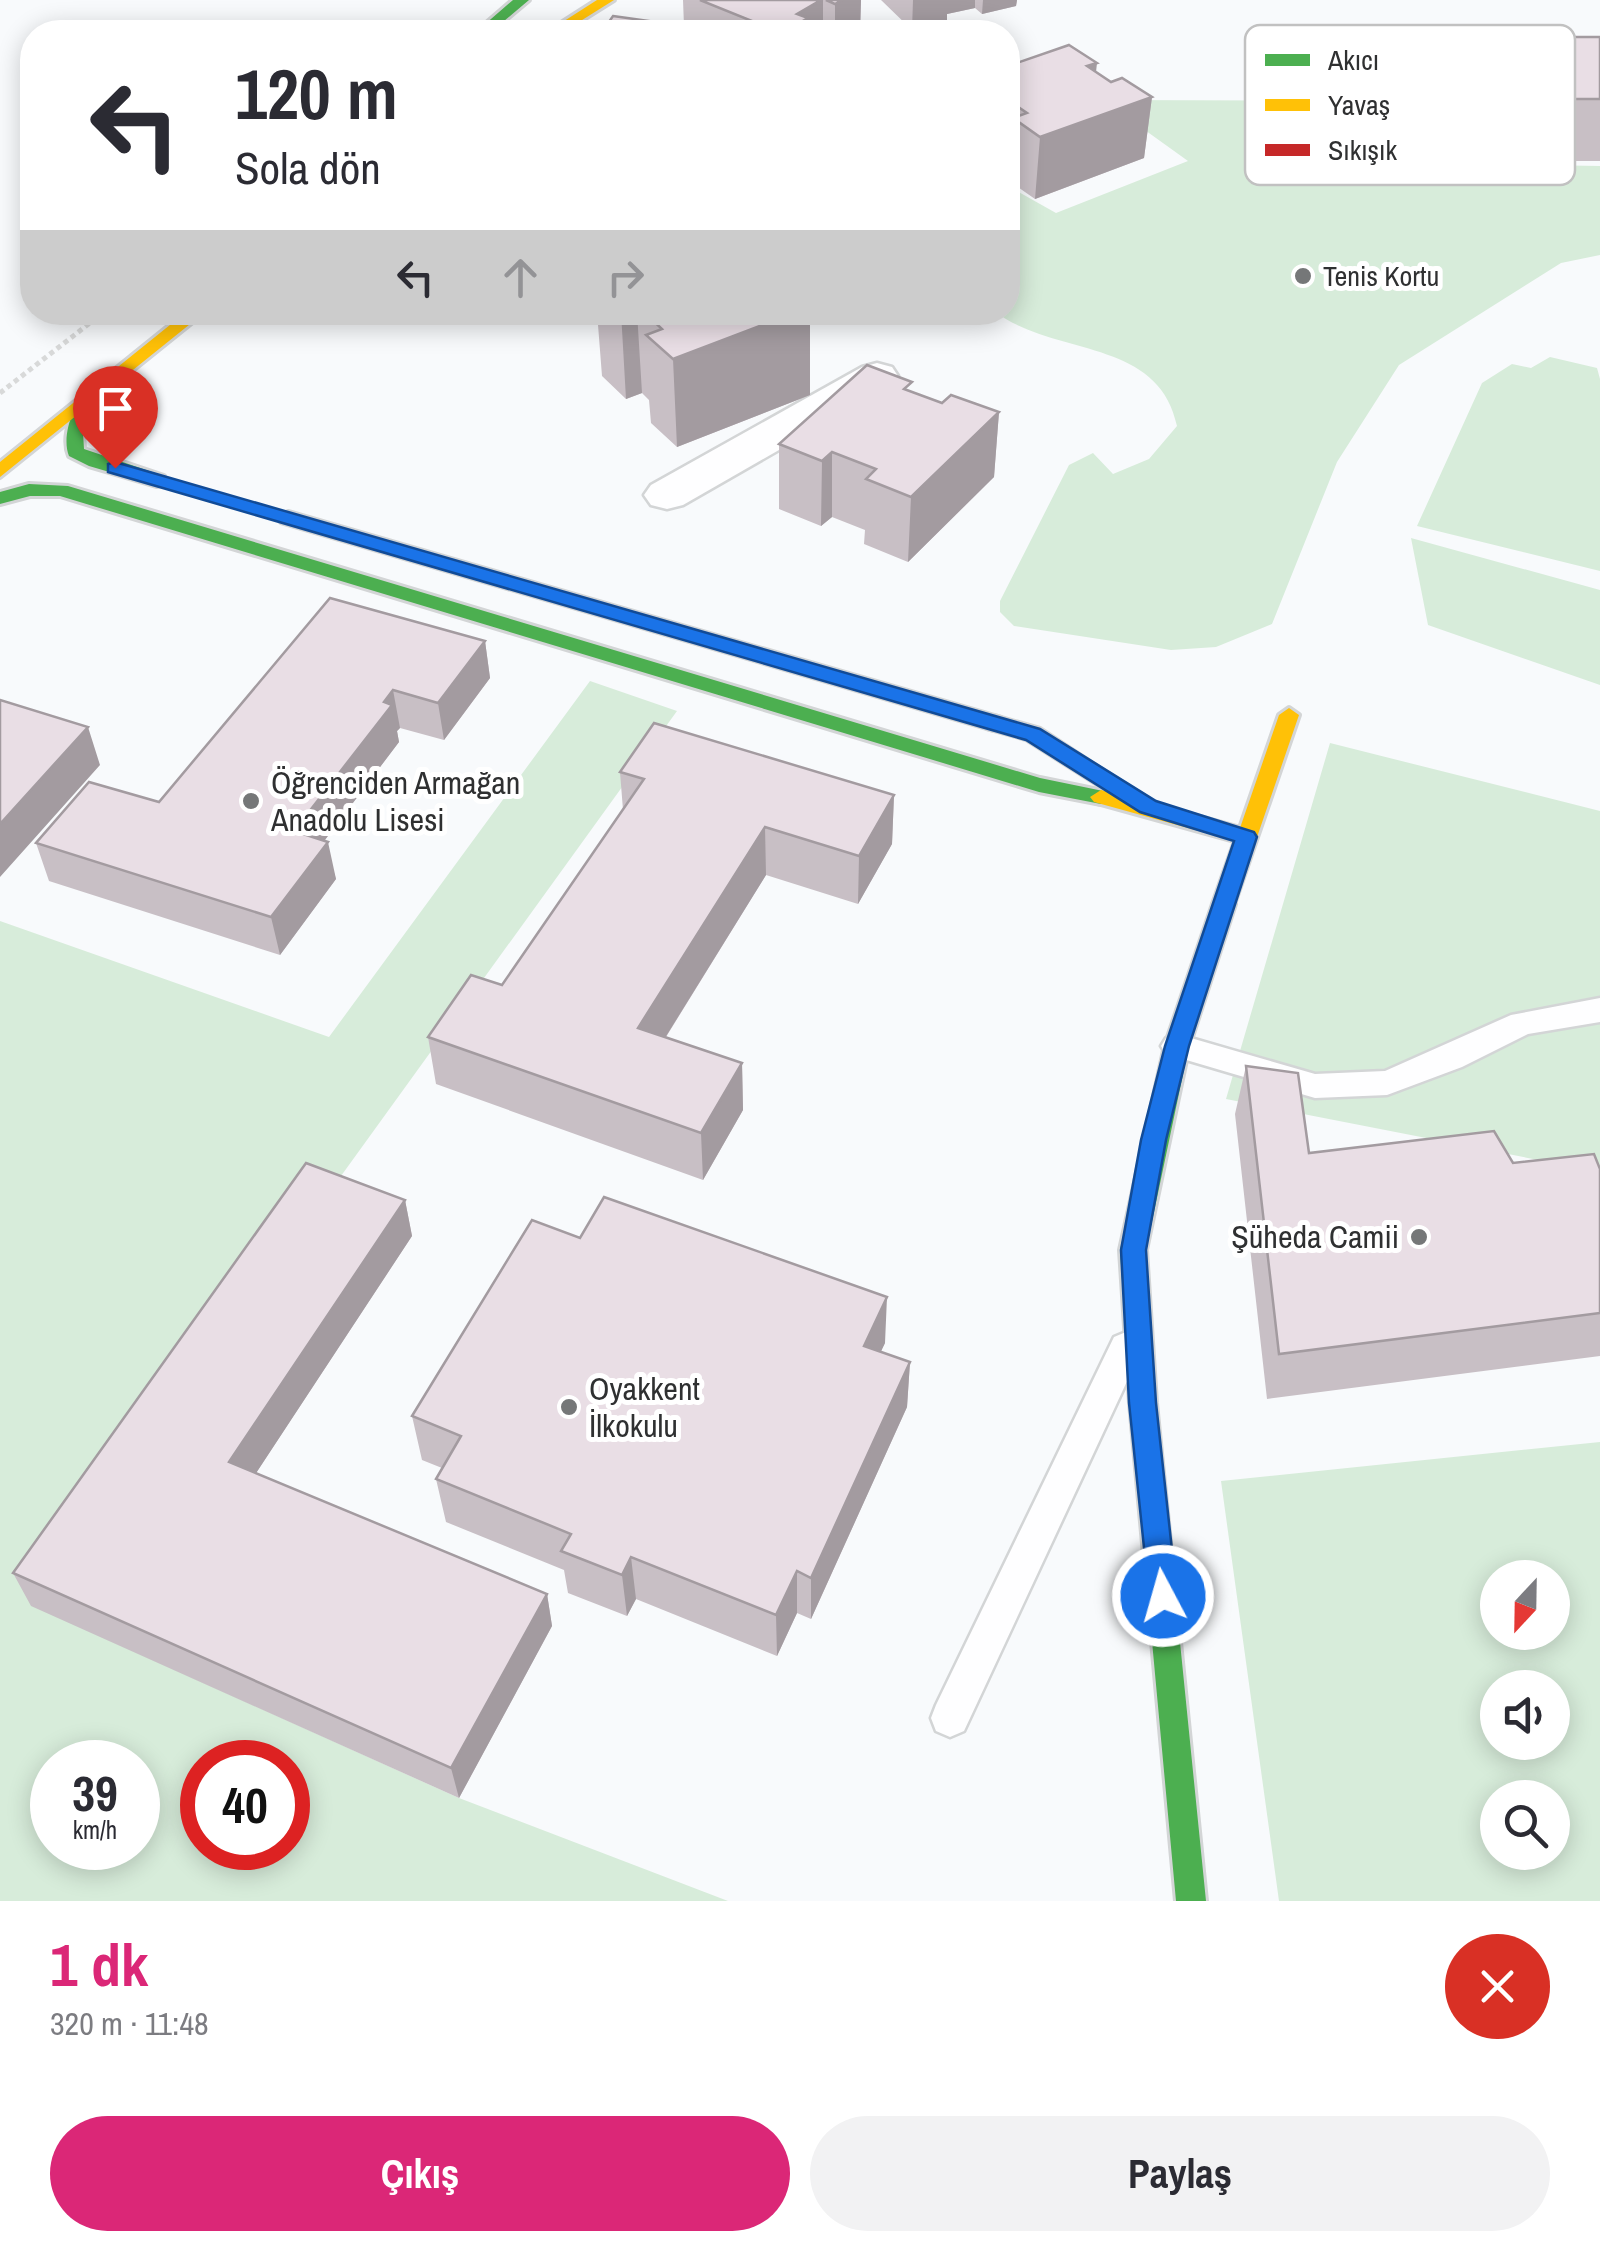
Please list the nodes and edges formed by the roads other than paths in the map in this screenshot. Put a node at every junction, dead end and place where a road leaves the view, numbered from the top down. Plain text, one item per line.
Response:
1 (522, 0) edge
2 (607, 0) edge
3 (498, 20) edge
4 (574, 20) edge
5 (182, 325) edge
6 (877, 376) edge
7 (93, 397) junction
8 (0, 470) edge
9 (172, 485) dead end
10 (668, 495) dead end
11 (0, 498) edge
12 (268, 512) dead end
13 (1289, 714) dead end
14 (1148, 807) junction
15 (1246, 837) junction
16 (1600, 1010) edge
17 (1177, 1046) junction
18 (1138, 1321) junction
19 (950, 1718) dead end
20 (1191, 1901) edge

1 - 3 street
2 - 4 street
5 - 7 street
6 - 10 street
7 - 8 street
7 - 9 street
11 - 14 street
12 - 14 street
13 - 15 street
14 - 15 street
15 - 17 street
16 - 17 lane
17 - 18 street
18 - 19 lane
18 - 20 street

